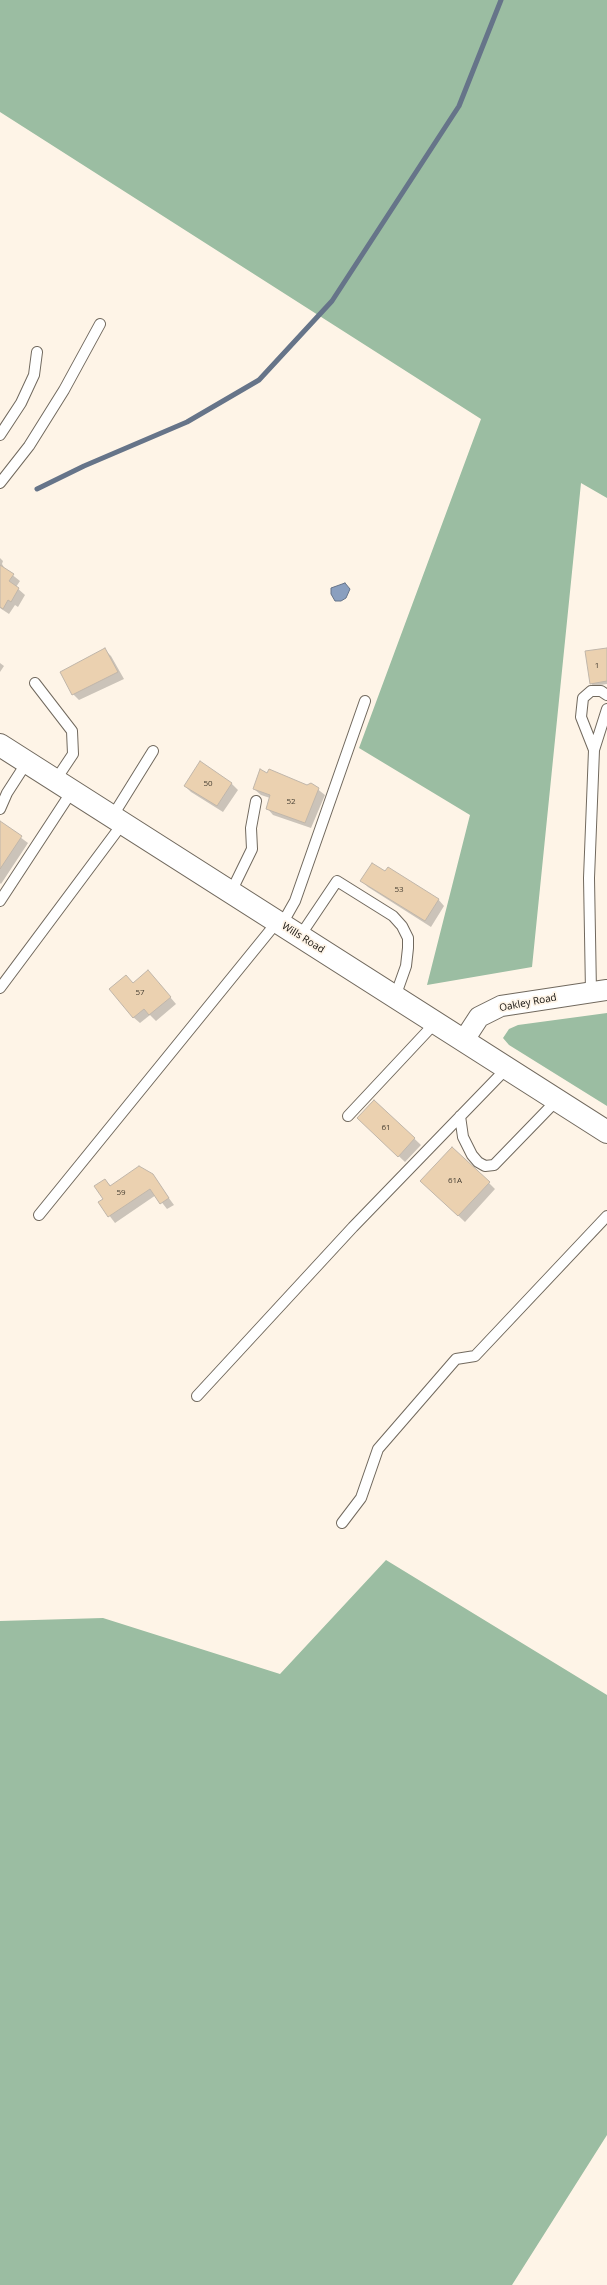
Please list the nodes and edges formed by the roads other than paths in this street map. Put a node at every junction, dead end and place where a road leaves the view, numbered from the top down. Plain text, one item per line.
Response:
1 (100, 324) dead end
2 (37, 352) dead end
3 (0, 435) edge
4 (0, 483) edge
5 (35, 682) dead end
6 (607, 695) edge
7 (365, 701) dead end
8 (607, 709) edge
9 (0, 745) edge
10 (594, 750) junction
11 (153, 751) dead end
12 (27, 762) junction
13 (63, 786) junction
14 (256, 801) dead end
15 (0, 809) edge
16 (118, 820) junction
17 (231, 892) junction
18 (0, 901) edge
19 (279, 923) junction
20 (300, 936) junction
21 (0, 988) edge
22 (599, 991) edge
23 (396, 997) junction
24 (436, 1022) junction
25 (464, 1040) junction
26 (507, 1068) junction
27 (557, 1100) junction
28 (348, 1116) dead end
29 (460, 1116) junction
30 (607, 1132) edge
31 (40, 1215) dead end
32 (607, 1216) edge
33 (197, 1396) dead end
34 (342, 1523) dead end

1 - 4 lane
2 - 3 lane
5 - 13 lane
6 - 10 lane
7 - 19 lane
8 - 10 lane
9 - 12 street, Wills Road
10 - 22 lane
11 - 16 lane
12 - 13 street, Wills Road
12 - 15 lane
13 - 16 street, Wills Road
13 - 18 lane
14 - 17 lane
16 - 17 street, Wills Road
16 - 21 lane
17 - 19 street, Wills Road
19 - 20 street, Wills Road
19 - 31 lane
20 - 23 street, Wills Road
20 - 23 lane
22 - 25 street, Oakley Road
23 - 24 street, Wills Road
24 - 25 street, Wills Road
24 - 28 lane
25 - 26 street, Wills Road
26 - 27 street, Wills Road
26 - 29 lane
27 - 29 lane
27 - 30 street, Wills Road
29 - 33 lane
32 - 34 lane

